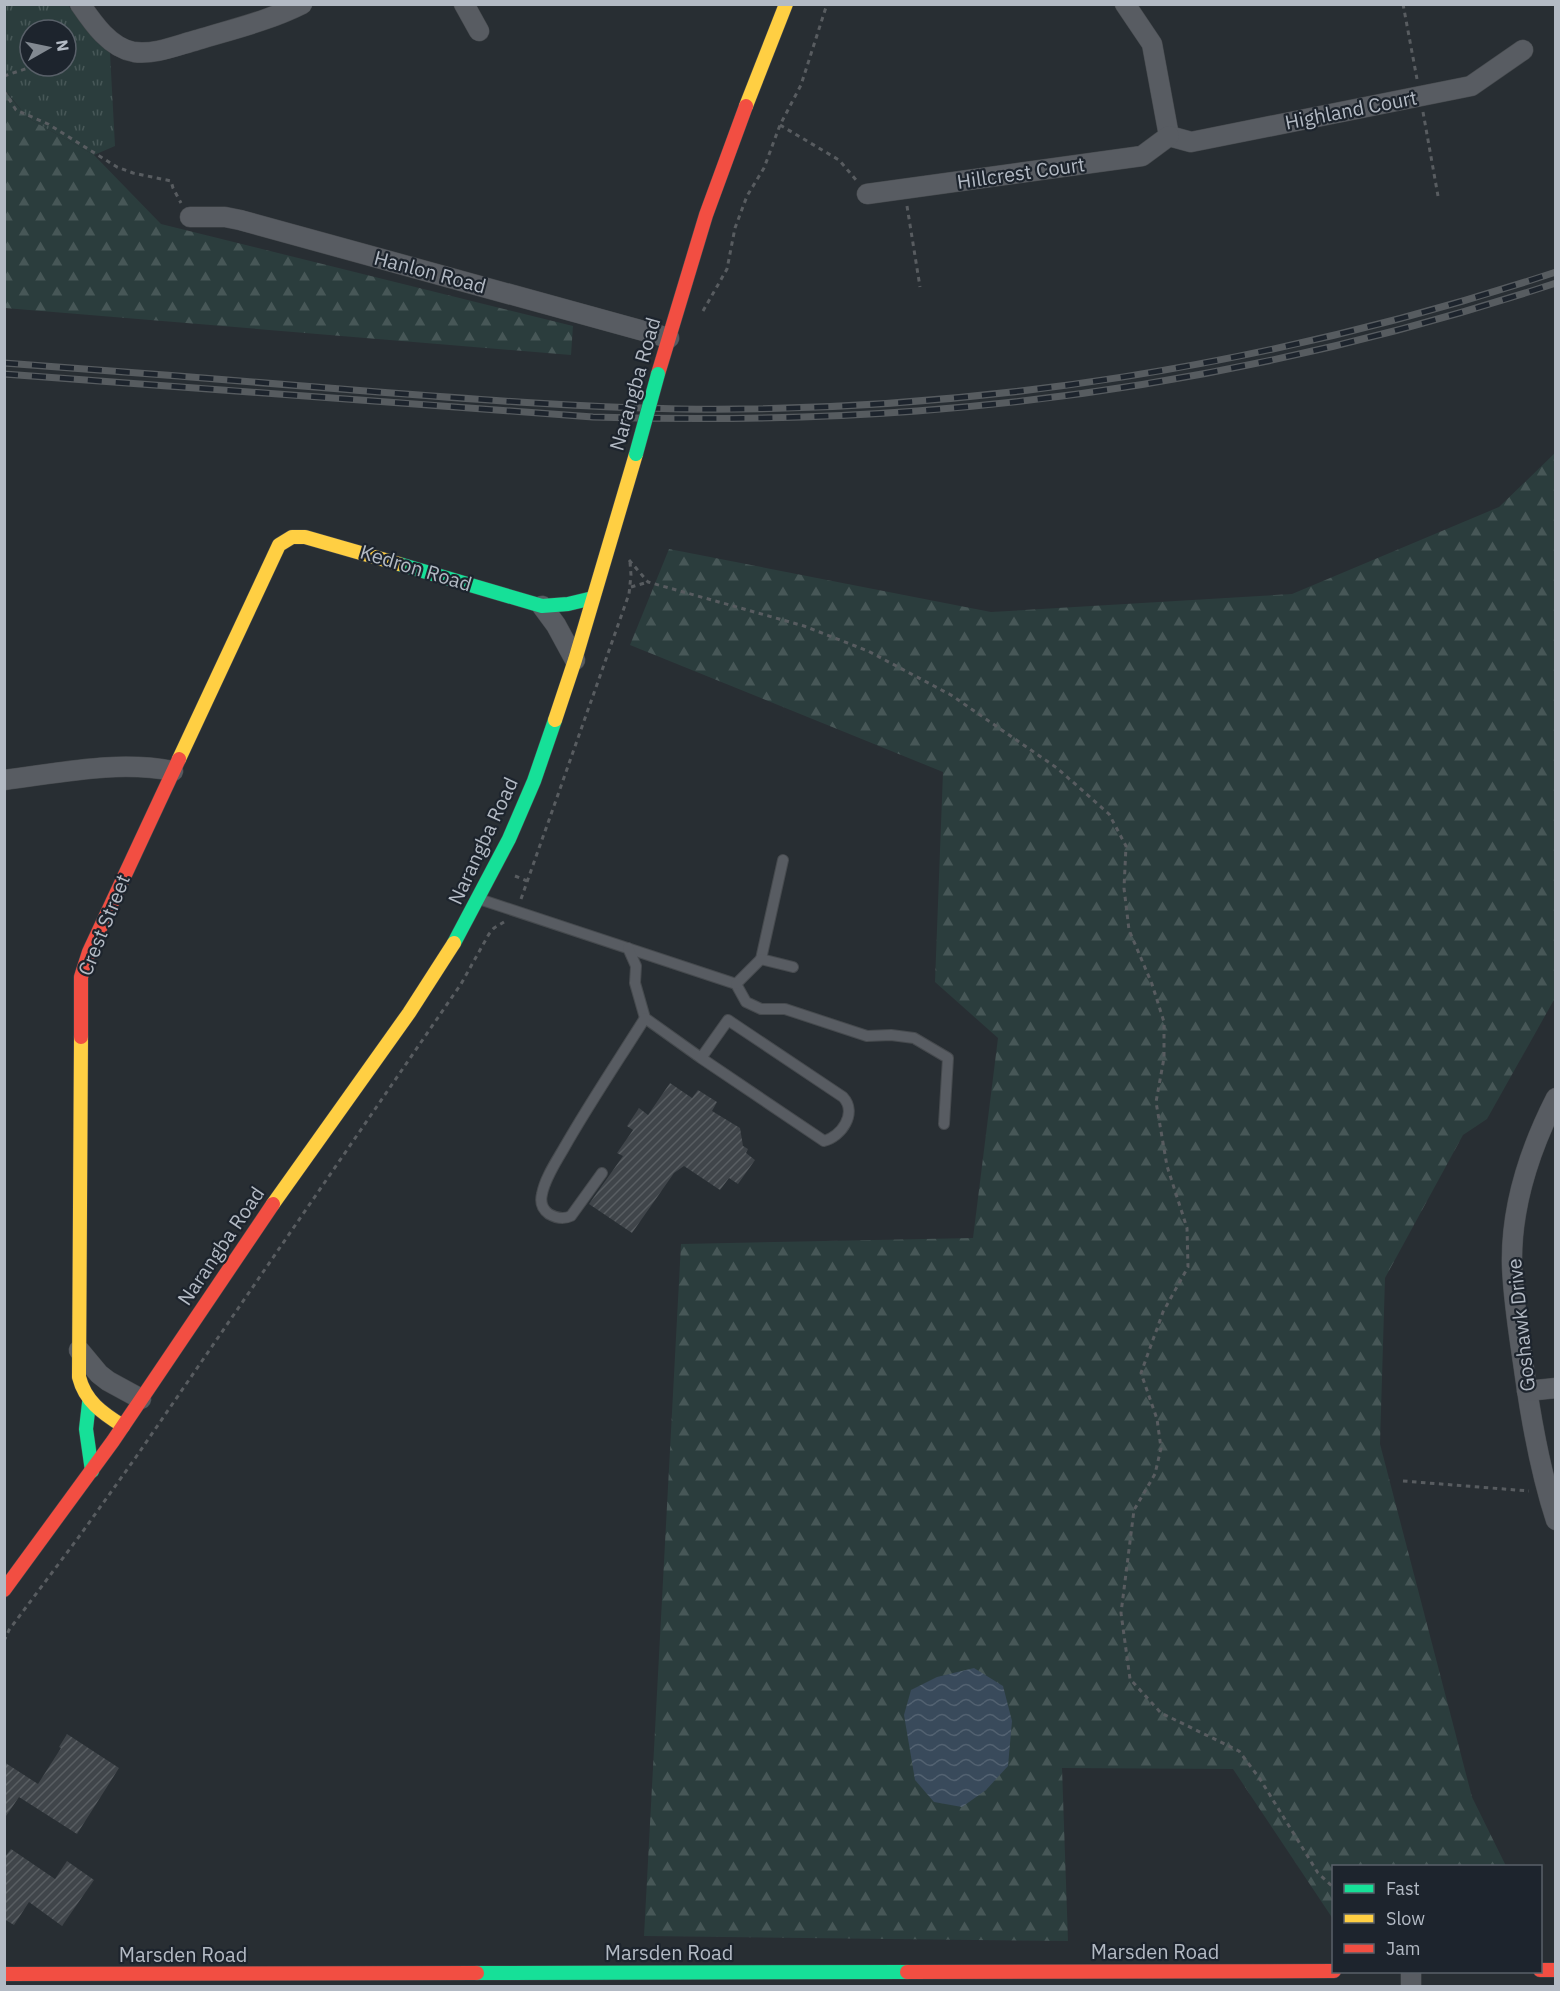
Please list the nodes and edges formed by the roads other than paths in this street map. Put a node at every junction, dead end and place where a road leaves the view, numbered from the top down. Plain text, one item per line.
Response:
1 (80, 4) edge
2 (302, 4) edge
3 (464, 4) edge
4 (786, 4) edge
5 (1125, 4) edge
6 (479, 32) dead end
7 (1523, 50) dead end
8 (1169, 136) junction
9 (867, 194) road end
10 (190, 217) road end
11 (669, 338) junction
12 (288, 537) joint
13 (593, 598) junction
14 (542, 606) junction
15 (574, 660) junction
16 (173, 771) junction
17 (4, 780) edge
18 (783, 860) dead end
19 (478, 899) junction
20 (628, 948) junction
21 (760, 959) junction
22 (793, 967) dead end
23 (736, 984) junction
24 (645, 1018) junction
25 (701, 1058) junction
26 (1556, 1098) edge
27 (944, 1124) dead end
28 (602, 1173) dead end
29 (79, 1350) junction
30 (1556, 1388) edge
31 (1527, 1391) junction
32 (141, 1399) junction
33 (90, 1403) junction
34 (123, 1426) junction
35 (92, 1471) junction
36 (1556, 1520) edge
37 (4, 1590) edge
38 (1332, 1971) edge
39 (4, 1974) edge
40 (563, 1980) edge

1 - 2 street
3 - 6 street
4 - 11 street, Narangba Road
5 - 8 street
7 - 8 street, Highland Court
8 - 9 street, Hillcrest Court
10 - 11 street, Hanlon Road
11 - 13 street, Narangba Road, bridge
12 - 14 street, Kedron Road
12 - 16 street, Crest Street
13 - 14 street, Kedron Road
13 - 15 street, Narangba Road
14 - 15 street
15 - 19 street, Narangba Road
16 - 17 street
16 - 29 street, Crest Street
18 - 21 lane
19 - 20 lane
19 - 32 street, Narangba Road
20 - 23 lane
20 - 24 lane
21 - 22 lane
21 - 23 lane
23 - 27 lane
24 - 25 lane
24 - 28 lane
25 - 25 lane
26 - 31 street, Goshawk Drive
29 - 32 street
29 - 33 street, Crest Street
30 - 31 street
31 - 36 street, Goshawk Drive
32 - 34 street, Narangba Road
33 - 34 street
33 - 35 street
34 - 35 street, Narangba Road
35 - 37 street, Narangba Road
38 - 40 street, Marsden Road
39 - 40 street, Marsden Road

